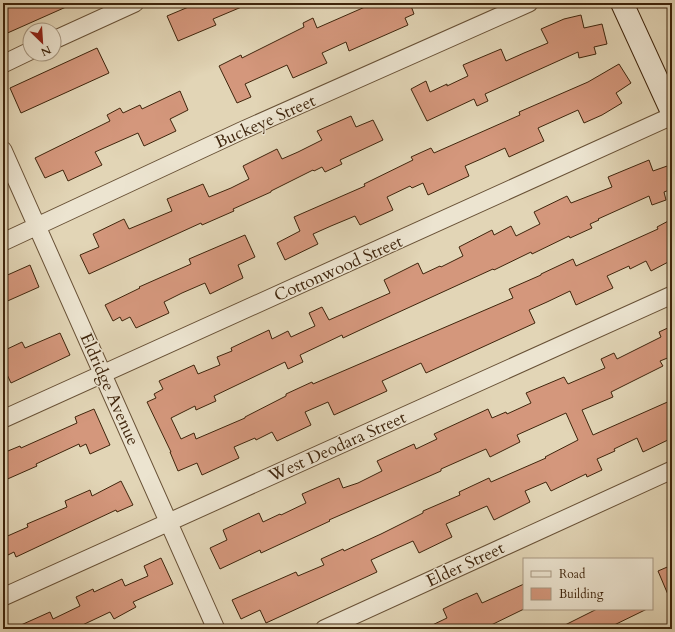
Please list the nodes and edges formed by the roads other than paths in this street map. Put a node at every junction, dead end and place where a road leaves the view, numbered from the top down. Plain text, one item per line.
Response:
1 (135, 3) edge
2 (529, 3) edge
3 (622, 3) edge
4 (62, 36) edge
5 (22, 55) edge
6 (3, 64) edge
7 (672, 112) edge
8 (672, 116) edge
9 (3, 150) edge
10 (38, 227) junction
11 (3, 242) edge
12 (672, 295) edge
13 (103, 374) junction
14 (3, 419) edge
15 (672, 470) edge
16 (169, 522) junction
17 (3, 597) edge
18 (216, 629) edge
19 (324, 629) edge

1 - 4 street
2 - 10 street, Buckeye Street
3 - 7 street
5 - 6 street
8 - 13 street, Cottonwood Street
9 - 10 street, Eldridge Avenue
10 - 11 street, Buckeye Street
10 - 13 street, Eldridge Avenue
12 - 16 street, West Deodara Street
13 - 14 street, Cottonwood Street
13 - 16 street, Eldridge Avenue
15 - 19 street, Elder Street
16 - 17 street, West Deodara Street
16 - 18 street, Eldridge Avenue

